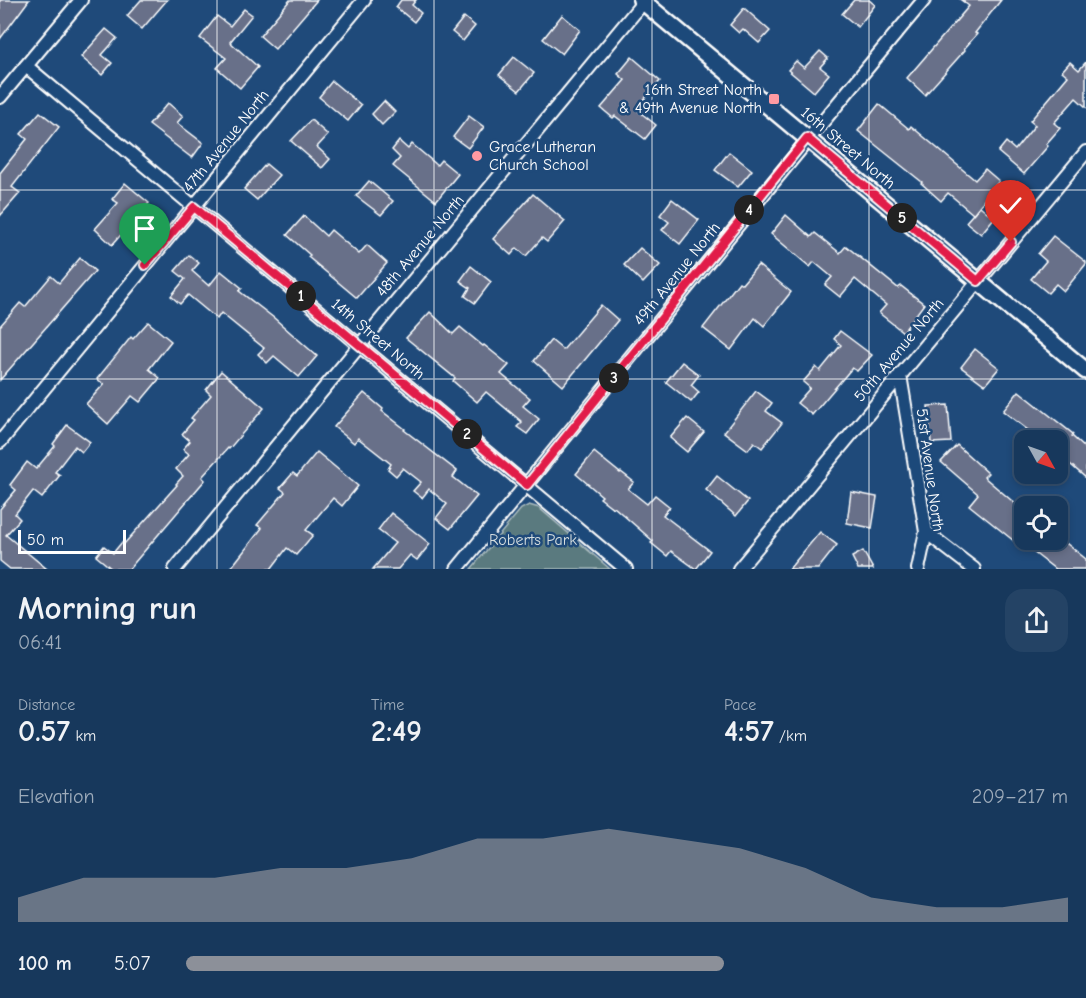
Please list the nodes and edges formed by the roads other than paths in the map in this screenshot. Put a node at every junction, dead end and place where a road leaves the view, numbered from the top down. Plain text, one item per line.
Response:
1 (81, 0) edge
2 (364, 0) edge
3 (924, 0) edge
4 (644, 1) edge
5 (26, 66) junction
6 (0, 97) edge
7 (807, 138) junction
8 (1086, 152) edge
9 (194, 207) junction
10 (978, 281) junction
11 (360, 345) junction
12 (1086, 370) edge
13 (900, 375) junction
14 (0, 441) edge
15 (527, 485) junction
16 (926, 532) junction
17 (175, 569) edge
18 (457, 569) edge
19 (626, 569) edge
20 (739, 569) edge
21 (918, 569) edge
22 (974, 569) edge

1 - 5 street
2 - 9 street, 47th Avenue North
3 - 7 street, 49th Avenue North
4 - 7 street, 16th Street North
4 - 11 street, 48th Avenue North
5 - 6 street
5 - 9 street, 14th Street North
7 - 10 street, 16th Street North
7 - 15 street, 49th Avenue North
8 - 10 street, 50th Avenue North
9 - 11 street, 14th Street North
9 - 14 street, 47th Avenue North
10 - 12 street, 16th Street North
10 - 13 street, 50th Avenue North
11 - 15 street, 14th Street North
11 - 17 street, 48th Avenue North
13 - 16 street, 51st Avenue North
13 - 20 street, 50th Avenue North
15 - 18 street, 49th Avenue North
15 - 19 street, 14th Street North
16 - 21 street, 51st Avenue North
16 - 22 street

